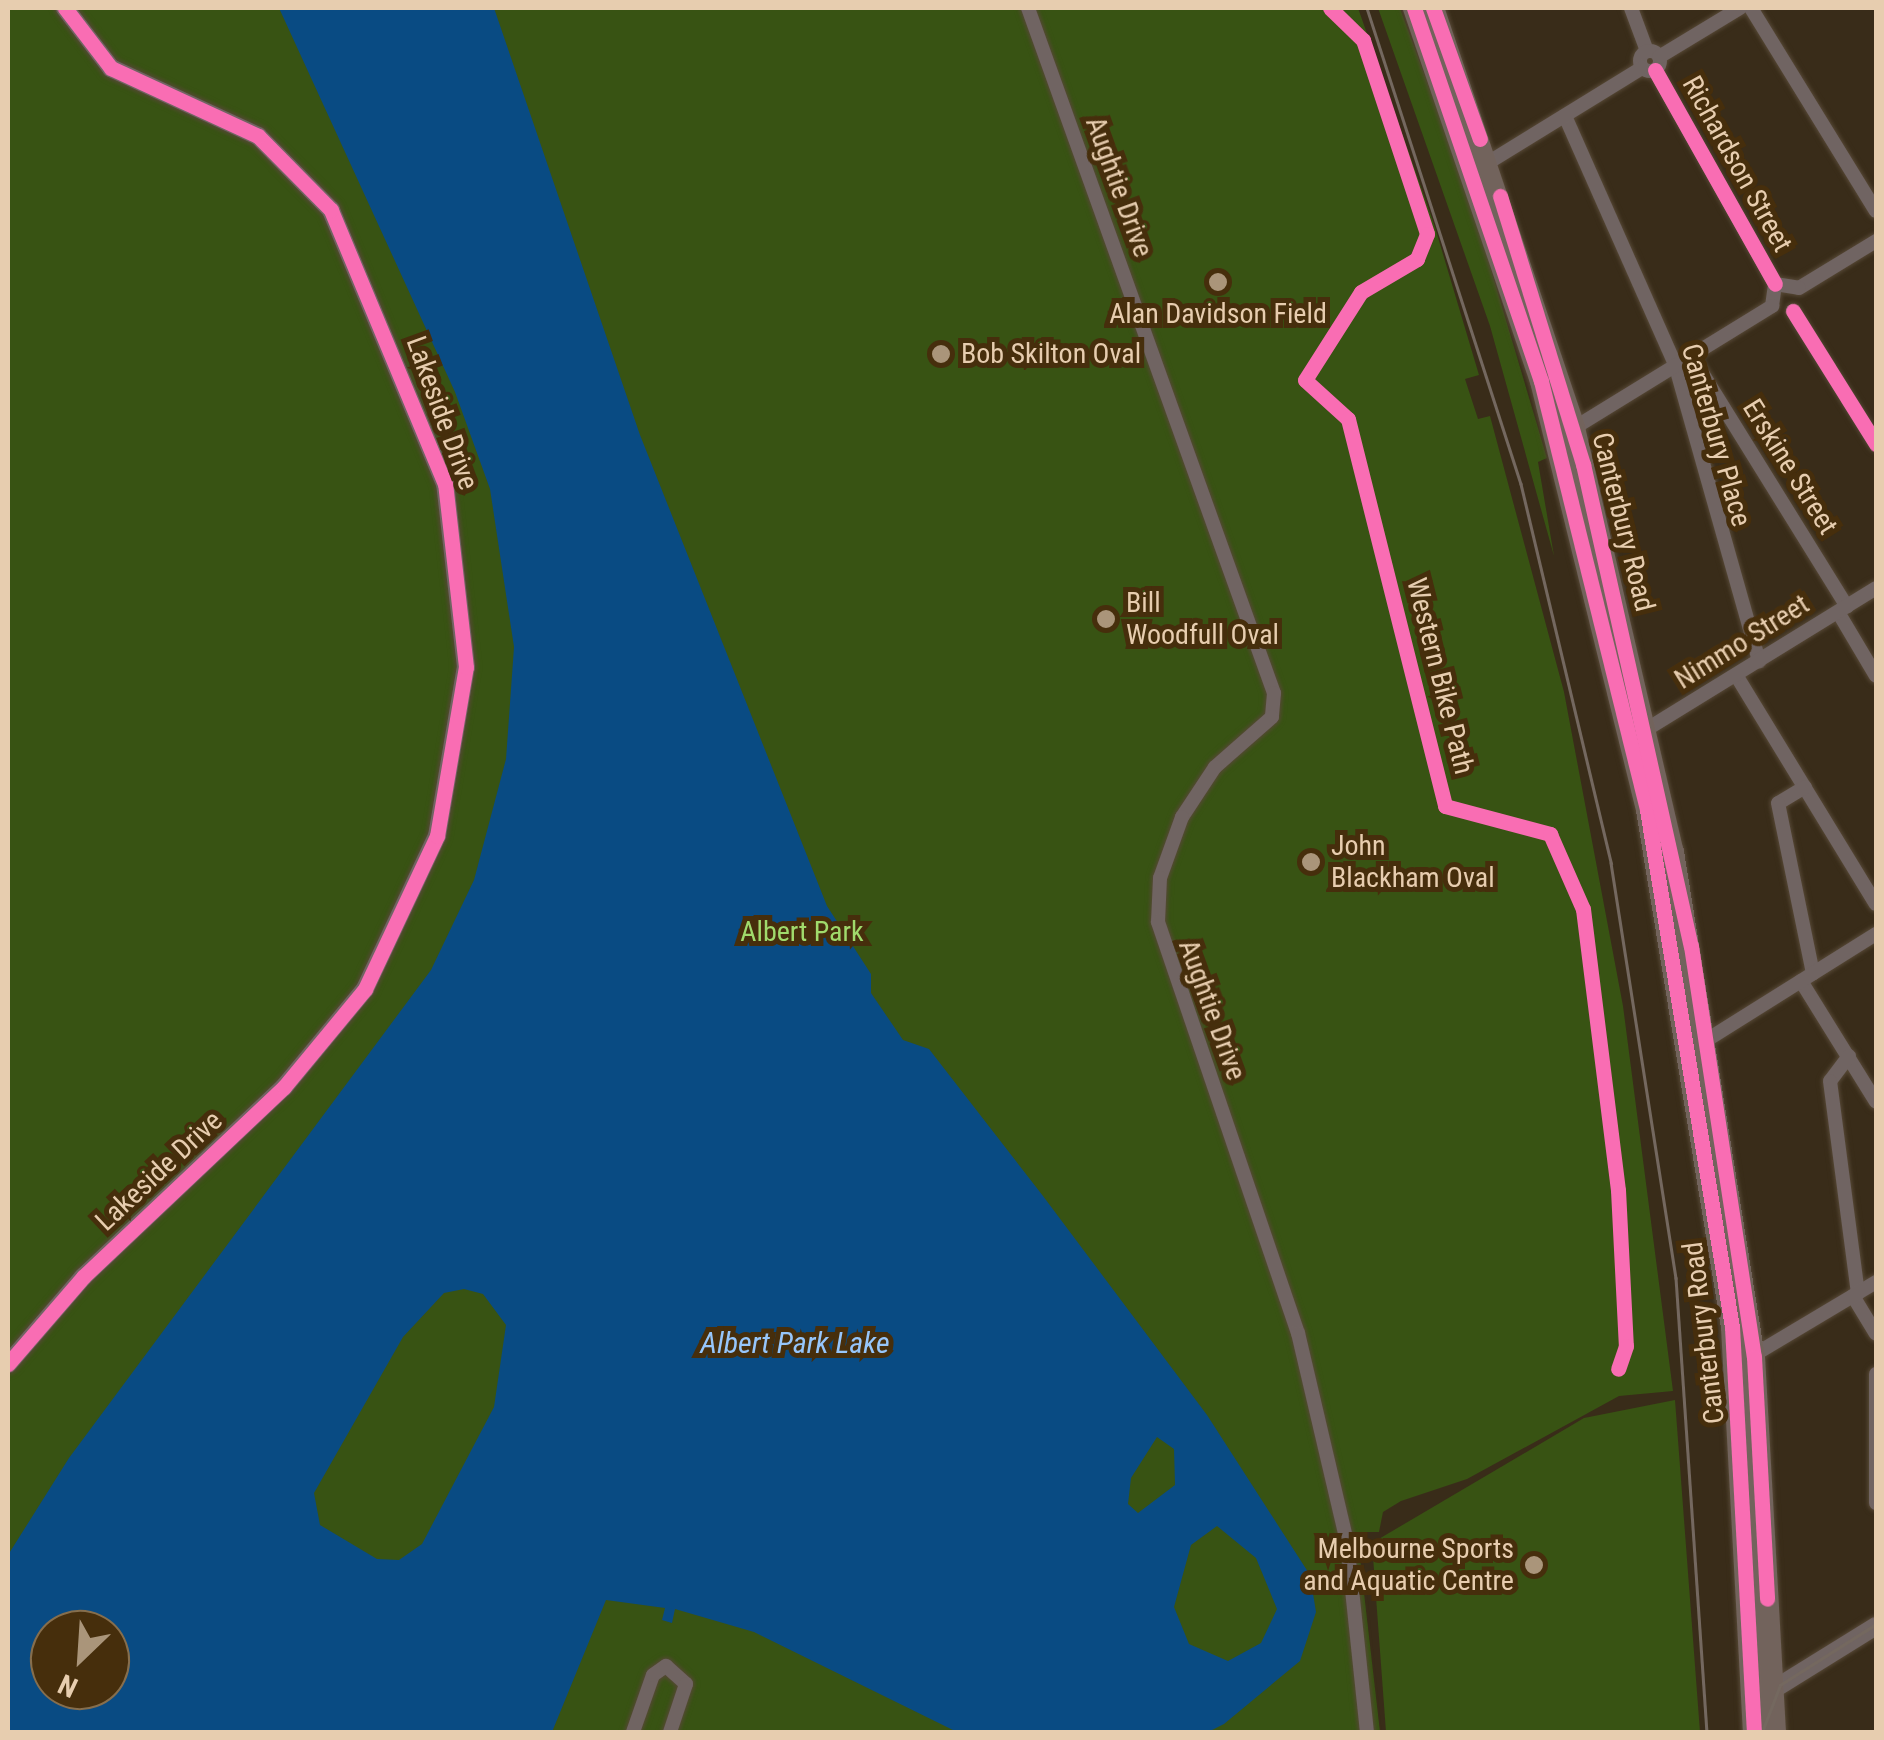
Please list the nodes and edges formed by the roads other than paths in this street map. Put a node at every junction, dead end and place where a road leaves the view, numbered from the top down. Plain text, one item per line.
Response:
1 (65, 8) edge
2 (1028, 8) edge
3 (1414, 8) edge
4 (1432, 8) edge
5 (1630, 8) edge
6 (1740, 8) edge
7 (1751, 8) edge
8 (1651, 61) junction
9 (1565, 116) junction
10 (1481, 167) junction
11 (1876, 211) edge
12 (1876, 240) edge
13 (1776, 284) junction
14 (1800, 288) junction
15 (1772, 306) junction
16 (1793, 311) junction
17 (1691, 354) junction
18 (1674, 364) junction
19 (1574, 428) junction
20 (1876, 444) edge
21 (1876, 588) edge
22 (1842, 609) junction
23 (1759, 661) junction
24 (1736, 675) junction
25 (1876, 676) edge
26 (1640, 733) junction
27 (1805, 787) junction
28 (1876, 904) edge
29 (1876, 934) edge
30 (1807, 977) junction
31 (1700, 1044) junction
32 (1849, 1056) junction
33 (1876, 1102) edge
34 (1876, 1282) edge
35 (1855, 1295) junction
36 (1876, 1334) edge
37 (1745, 1358) junction
38 (8, 1364) edge
39 (1876, 1374) edge
40 (1876, 1502) edge
41 (1876, 1626) edge
42 (1763, 1696) junction
43 (633, 1732) edge
44 (670, 1732) edge
45 (1367, 1732) edge
46 (1754, 1732) edge
47 (1775, 1732) edge

1 - 38 street, Lakeside Drive
2 - 45 street, Aughtie Drive
3 - 10 main road, Canterbury Road
4 - 10 main road, Canterbury Road
5 - 8 street, Richardson Street
6 - 8 street
7 - 11 street
8 - 9 street
8 - 13 street, Richardson Street
9 - 10 street
9 - 18 street, Canterbury Place
10 - 19 main road, Canterbury Road
10 - 26 main road, Canterbury Road
12 - 14 street
13 - 14 street
13 - 15 street
14 - 16 street
15 - 16 street
15 - 17 street
16 - 20 street
17 - 18 street
17 - 22 street, Erskine Street
18 - 19 street
18 - 23 street, Canterbury Place
19 - 26 main road, Canterbury Road
21 - 22 street, Nimmo Street
22 - 23 street, Nimmo Street
22 - 25 street, Erskine Street
23 - 24 street, Nimmo Street
24 - 26 street, Nimmo Street
24 - 27 street
26 - 31 main road, Canterbury Road
27 - 28 street
27 - 30 street
29 - 30 street
30 - 31 street
30 - 32 street
31 - 37 main road, Canterbury Road
32 - 33 street
32 - 35 street
34 - 35 street
35 - 36 street
35 - 37 street
37 - 42 main road, Canterbury Road
39 - 40 street
41 - 42 street
42 - 46 main road, Canterbury Road
42 - 47 main road, Canterbury Road
43 - 44 street

